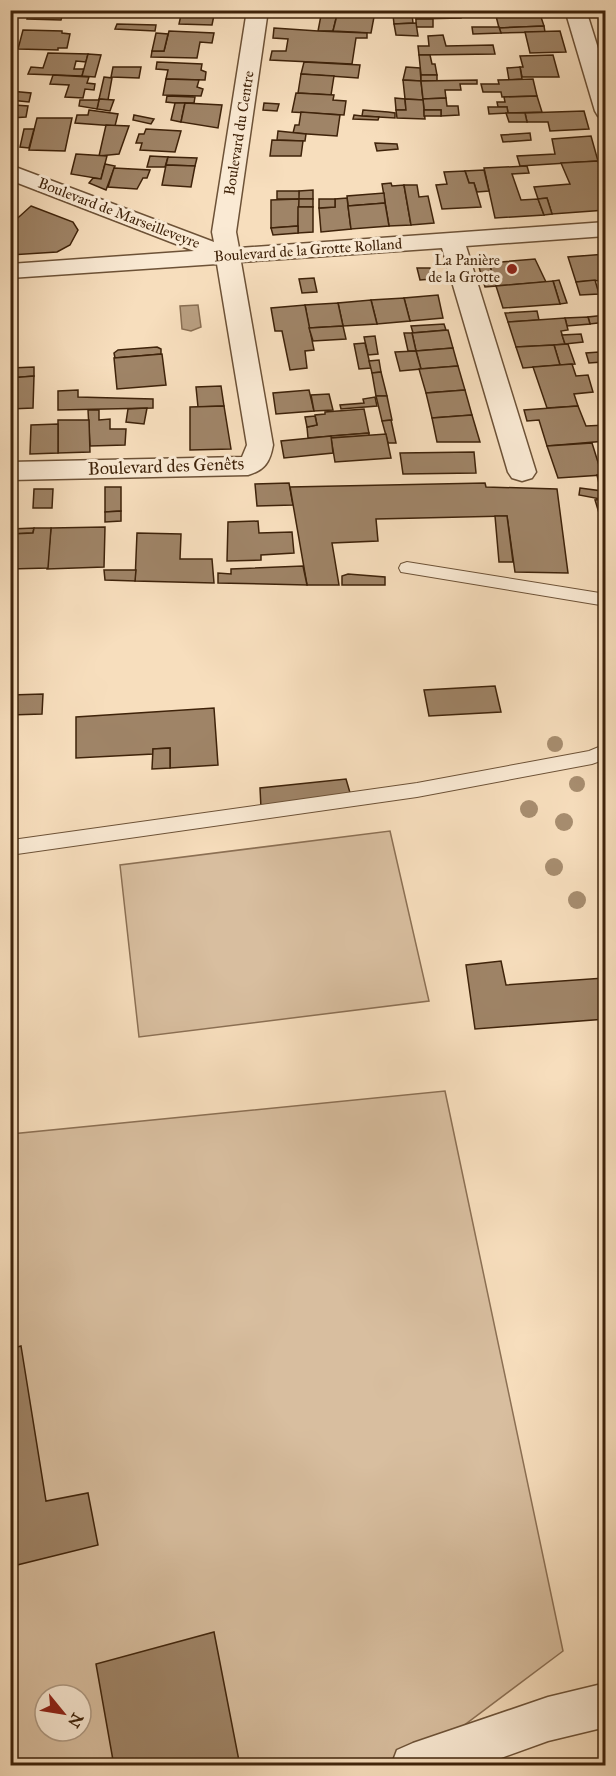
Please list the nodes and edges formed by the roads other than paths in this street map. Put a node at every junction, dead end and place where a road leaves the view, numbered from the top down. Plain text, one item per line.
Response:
1 (258, 10) edge
2 (575, 10) edge
3 (606, 111) edge
4 (10, 172) edge
5 (606, 229) edge
6 (452, 241) junction
7 (226, 255) junction
8 (10, 271) edge
9 (10, 471) edge
10 (522, 472) dead end
11 (407, 568) dead end
12 (606, 600) edge
13 (606, 751) edge
14 (12, 848) edge
15 (606, 1705) edge
16 (413, 1766) edge

1 - 7 street, Boulevard du Centre
2 - 3 street
4 - 7 street, Boulevard de Marseilleveyre
5 - 6 street, Boulevard de la Grotte Rolland
6 - 7 street, Boulevard de la Grotte Rolland
6 - 10 street
7 - 8 street, Boulevard de la Grotte Rolland
7 - 9 street, Boulevard des Genêts
11 - 12 lane
13 - 14 lane
15 - 16 street

